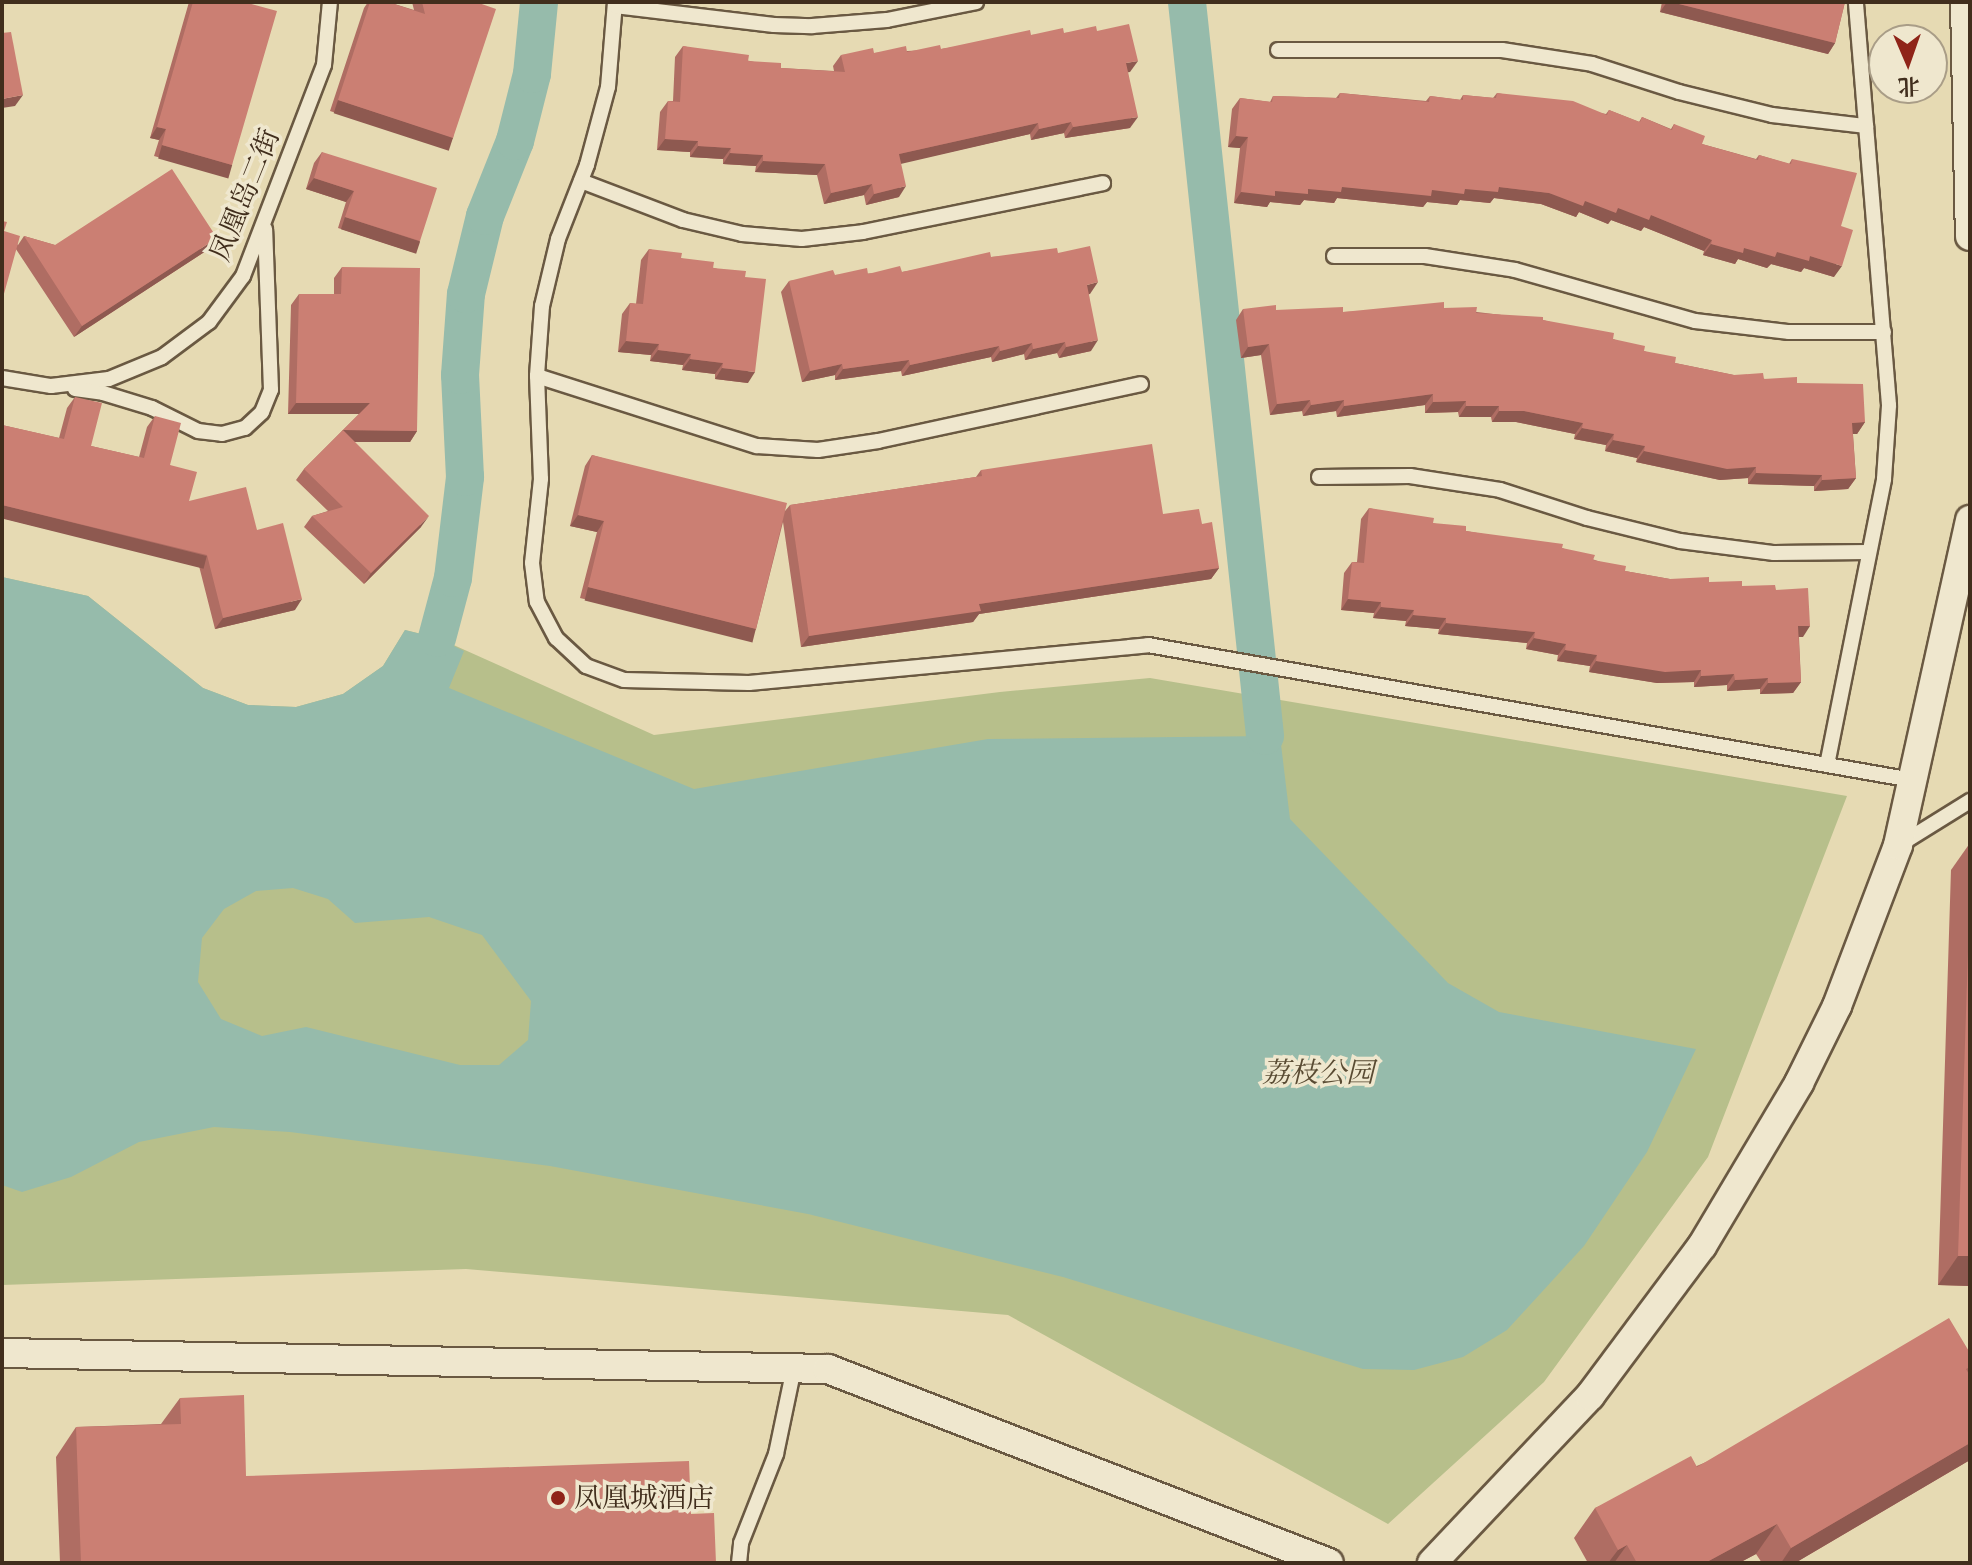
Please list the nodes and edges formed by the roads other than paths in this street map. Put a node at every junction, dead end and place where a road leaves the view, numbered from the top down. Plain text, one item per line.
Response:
1 (330, 2) edge
2 (976, 2) edge
3 (1856, 2) edge
4 (1965, 2) edge
5 (615, 4) edge
6 (1278, 50) dead end
7 (1866, 126) junction
8 (581, 181) junction
9 (1103, 183) dead end
10 (264, 221) junction
11 (1970, 236) edge
12 (1334, 256) dead end
13 (1884, 332) junction
14 (537, 376) junction
15 (2, 378) edge
16 (1141, 384) dead end
17 (51, 386) junction
18 (1319, 477) dead end
19 (1970, 520) edge
20 (1868, 552) junction
21 (1827, 765) junction
22 (1912, 780) junction
23 (1970, 801) edge
24 (1898, 845) junction
25 (2, 1353) edge
26 (794, 1368) junction
27 (739, 1563) edge
28 (1329, 1563) edge
29 (1432, 1563) edge

1 - 10 lane, 凤凰岛二街
2 - 5 lane
3 - 7 lane
4 - 11 street
5 - 8 lane
6 - 7 lane
7 - 13 lane
8 - 9 lane
8 - 14 lane
10 - 17 lane, 凤凰岛二街
10 - 17 lane
12 - 13 lane
13 - 20 lane
14 - 16 lane
14 - 21 lane
15 - 17 lane, 凤凰岛二街
18 - 20 lane
19 - 22 street
20 - 21 lane
21 - 22 lane
22 - 24 street
23 - 24 lane
24 - 29 street
25 - 26 street
26 - 27 lane
26 - 28 street

